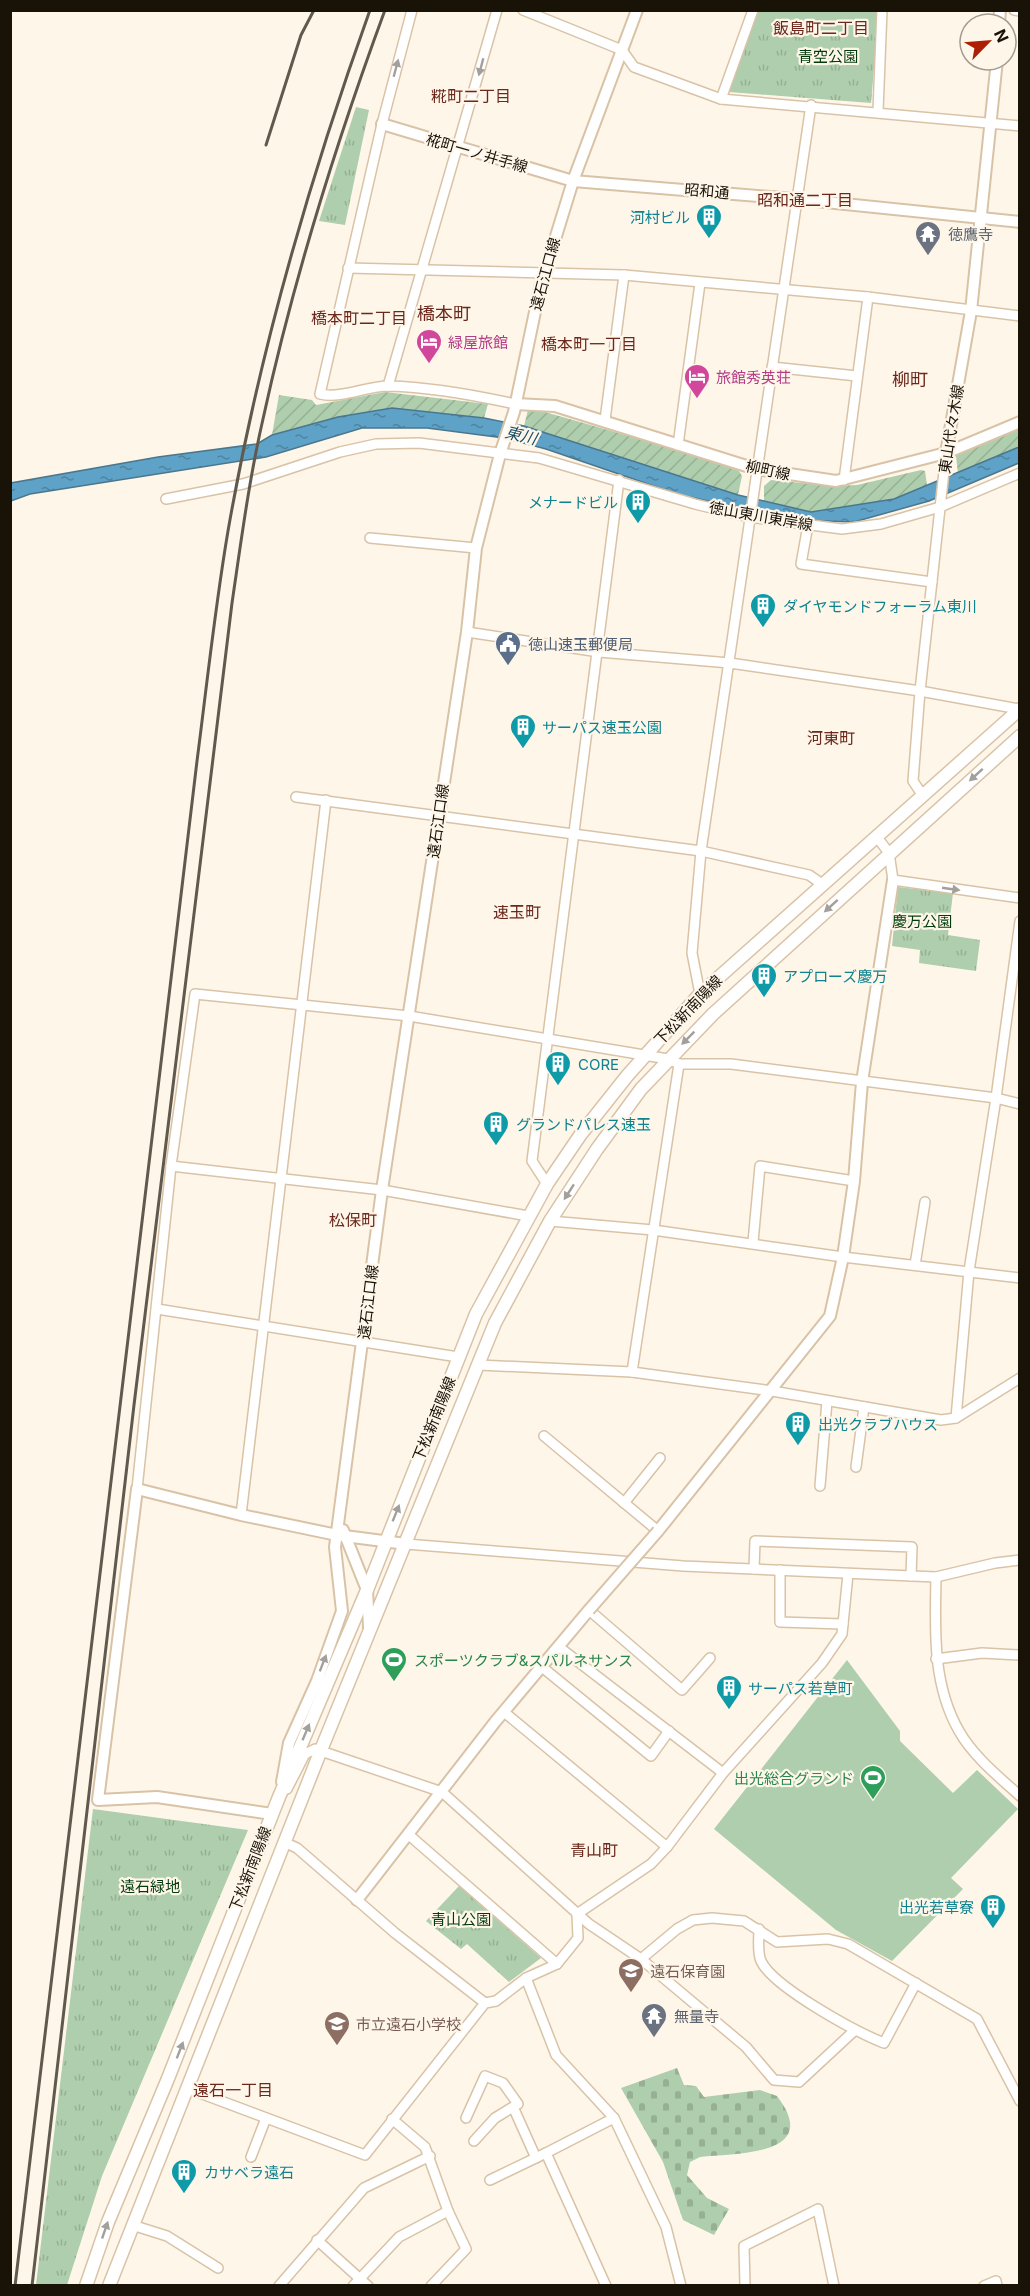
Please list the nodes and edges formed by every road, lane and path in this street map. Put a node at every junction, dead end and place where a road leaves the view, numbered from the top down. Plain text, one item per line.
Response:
1 (412, 10) edge
2 (497, 10) edge
3 (523, 10) edge
4 (637, 10) edge
5 (753, 10) edge
6 (882, 10) edge
7 (1014, 10) edge
8 (1020, 11) edge
9 (622, 50) junction
10 (996, 72) edge
11 (721, 99) junction
12 (811, 105) junction
13 (878, 111) junction
14 (992, 123) junction
15 (382, 124) junction
16 (1020, 126) edge
17 (459, 149) junction
18 (573, 181) junction
19 (796, 199) junction
20 (981, 219) junction
21 (1020, 222) edge
22 (348, 268) junction
23 (420, 271) junction
24 (544, 272) junction
25 (624, 275) junction
26 (700, 283) junction
27 (785, 290) junction
28 (868, 297) junction
29 (971, 311) junction
30 (1020, 316) edge
31 (772, 367) junction
32 (857, 376) junction
33 (388, 386) junction
34 (515, 408) junction
35 (605, 420) junction
36 (1020, 422) edge
37 (678, 445) junction
38 (501, 450) junction
39 (946, 453) junction
40 (756, 469) junction
41 (1020, 473) edge
42 (619, 480) junction
43 (844, 480) junction
44 (166, 499) dead end
45 (940, 504) junction
46 (749, 515) junction
47 (808, 525) junction
48 (370, 538) dead end
49 (476, 548) junction
50 (932, 582) junction
51 (467, 632) junction
52 (599, 652) junction
53 (730, 663) junction
54 (920, 690) junction
55 (1019, 709) edge
56 (1020, 736) edge
57 (923, 795) junction
58 (296, 797) dead end
59 (326, 800) junction
60 (438, 814) junction
61 (575, 835) junction
62 (877, 837) junction
63 (701, 851) junction
64 (889, 853) junction
65 (893, 880) junction
66 (822, 884) junction
67 (1020, 898) edge
68 (1020, 921) edge
69 (700, 994) junction
70 (303, 1007) junction
71 (409, 1016) junction
72 (546, 1039) junction
73 (644, 1056) junction
74 (674, 1061) junction
75 (862, 1082) junction
76 (996, 1098) junction
77 (1020, 1104) edge
78 (171, 1166) junction
79 (280, 1180) junction
80 (854, 1181) junction
81 (547, 1184) junction
82 (382, 1190) junction
83 (926, 1202) dead end
84 (528, 1216) junction
85 (550, 1221) junction
86 (653, 1230) junction
87 (753, 1242) junction
88 (843, 1257) junction
89 (915, 1265) junction
90 (969, 1271) junction
91 (1020, 1278) edge
92 (157, 1309) junction
93 (262, 1325) junction
94 (363, 1341) junction
95 (458, 1357) junction
96 (479, 1365) junction
97 (632, 1372) junction
98 (1020, 1378) edge
99 (772, 1391) junction
100 (827, 1401) junction
101 (864, 1407) junction
102 (956, 1418) junction
103 (544, 1436) dead end
104 (660, 1458) dead end
105 (856, 1467) dead end
106 (820, 1486) dead end
107 (137, 1489) junction
108 (624, 1503) junction
109 (241, 1515) junction
110 (658, 1531) junction
111 (341, 1535) junction
112 (385, 1543) junction
113 (405, 1544) junction
114 (1020, 1560) edge
115 (754, 1569) junction
116 (780, 1570) junction
117 (848, 1574) junction
118 (911, 1576) junction
119 (936, 1577) junction
120 (367, 1590) junction
121 (589, 1610) junction
122 (843, 1624) junction
123 (365, 1645) junction
124 (559, 1647) junction
125 (1020, 1655) edge
126 (710, 1659) dead end
127 (936, 1659) junction
128 (542, 1667) junction
129 (504, 1712) junction
130 (669, 1731) junction
131 (321, 1750) junction
132 (723, 1773) junction
133 (442, 1792) junction
134 (1020, 1796) edge
135 (279, 1797) junction
136 (272, 1814) junction
137 (409, 1835) junction
138 (286, 1843) junction
139 (667, 1847) junction
140 (357, 1900) junction
141 (577, 1914) junction
142 (759, 1929) junction
143 (641, 1959) junction
144 (557, 1964) junction
145 (526, 1978) junction
146 (916, 1983) junction
147 (484, 2003) junction
148 (854, 2031) junction
149 (189, 2089) junction
150 (1020, 2101) edge
151 (513, 2109) junction
152 (266, 2118) junction
153 (466, 2118) dead end
154 (614, 2118) junction
155 (392, 2119) junction
156 (474, 2141) dead end
157 (546, 2153) junction
158 (251, 2157) dead end
159 (429, 2157) junction
160 (536, 2158) junction
161 (490, 2180) dead end
162 (448, 2211) junction
163 (132, 2225) junction
164 (316, 2240) junction
165 (218, 2268) dead end
166 (356, 2282) edge
167 (433, 2285) edge
168 (86, 2286) edge
169 (109, 2286) edge
170 (279, 2286) edge
171 (368, 2286) edge
172 (606, 2286) edge
173 (681, 2286) edge
174 (746, 2286) edge
175 (834, 2286) edge
176 (984, 2286) edge
177 (998, 2286) edge

15 -> 1 street
2 -> 17 street
3 - 9 street
4 - 9 street, 遠石江口線
5 - 11 street
6 - 13 street
7 - 8 street
9 - 11 street
9 - 18 street, 遠石江口線
10 - 14 street, 東山代々木線
11 - 12 street
12 - 13 street
12 - 19 street
13 - 14 street
14 - 16 street
14 - 20 street, 東山代々木線
15 - 17 street, 椛町一ノ井手線
15 - 22 street
17 - 18 street, 椛町一ノ井手線
17 - 23 street
18 - 19 street, 昭和通
18 - 24 street, 遠石江口線
19 - 20 street, 昭和通
19 - 27 street
20 - 21 street, 昭和通
20 - 29 street, 東山代々木線
22 - 23 street
22 - 33 street
23 - 24 street
23 - 33 street
24 - 25 street
24 - 34 street, 遠石江口線
25 - 26 street
25 - 35 street
26 - 27 street
26 - 37 street
27 - 28 street
27 - 31 street
28 - 29 street
28 - 32 street
29 - 30 street
29 - 39 street, 東山代々木線
31 - 32 street
31 - 40 street
32 - 43 street
33 - 34 street
34 - 35 street, 柳町線
34 - 38 street, 遠石江口線
35 - 37 street, 柳町線
36 - 39 street, 柳町線
37 - 40 street, 柳町線
38 - 42 street, 徳山東川東岸線
38 - 44 street, 徳山東川東岸線
38 - 49 street, 遠石江口線
39 - 43 street, 柳町線
39 - 45 street, 東山代々木線
40 - 43 street, 柳町線
40 - 46 street
41 - 45 street, 徳山東川東岸線
42 - 46 street, 徳山東川東岸線
42 - 52 street
45 - 47 street, 徳山東川東岸線
45 - 50 street, 東山代々木線
46 - 47 street, 徳山東川東岸線
46 - 53 street
47 - 50 street
48 - 49 street
49 - 51 street, 遠石江口線
50 - 54 street, 東山代々木線
51 - 52 street
51 - 60 street, 遠石江口線
52 - 53 street
52 - 61 street
53 - 54 street
53 - 63 street
54 - 55 street
54 - 57 street, 東山代々木線
55 - 57 main road, 下松新南陽線
56 -> 64 main road, 下松新南陽線
57 - 62 main road, 下松新南陽線
58 - 59 street
59 - 60 street
59 - 70 street
60 - 61 street
60 - 71 street, 遠石江口線
61 - 63 street
61 - 72 street
62 - 64 street
62 - 66 main road, 下松新南陽線
63 - 66 street
63 - 69 street
64 - 65 street
64 -> 74 main road, 下松新南陽線
65 -> 67 street
65 - 75 street
66 - 69 main road, 下松新南陽線
68 - 76 street
69 - 73 main road, 下松新南陽線
70 - 71 street
70 - 78 street
70 - 79 street
71 - 72 street
71 - 82 street, 遠石江口線
72 - 73 street
72 - 81 street
73 - 74 street
73 - 81 main road, 下松新南陽線
74 - 75 street
74 -> 85 main road, 下松新南陽線
74 - 86 street
75 - 76 street
75 - 80 street
76 - 77 street
76 - 90 street
78 - 79 street
78 - 92 street
79 - 82 street
79 - 93 street
80 - 87 street
80 - 88 street
81 - 84 main road, 下松新南陽線
82 - 84 street
82 - 94 street, 遠石江口線
83 - 89 street
84 - 95 main road, 下松新南陽線
85 - 86 street
85 - 96 main road, 下松新南陽線
86 - 87 street
86 - 97 street
87 - 88 street
88 - 89 street
88 - 99 street
89 - 90 street
90 - 91 street
90 - 102 street
92 - 93 street
92 - 107 street
93 - 94 street
93 - 109 street
94 - 95 street
94 - 111 street, 遠石江口線
112 -> 95 main road, 下松新南陽線
96 - 97 street
96 - 113 main road, 下松新南陽線
97 - 99 street
98 - 102 street
99 - 100 street
99 - 110 street
100 - 101 street
100 - 106 street
101 - 102 street
101 - 105 street
103 - 108 street
104 - 108 street
107 - 109 street
107 - 136 street
108 - 110 street
109 - 111 street
110 - 121 street, bridge
111 - 112 street
111 - 120 street
135 -> 111 street, 遠石江口線
112 - 113 street
112 - 120 main road, 下松新南陽線
113 - 115 street
113 - 123 main road, 下松新南陽線
114 - 119 street
115 - 116 street
115 - 118 street
116 - 117 street
116 - 122 street
117 - 118 street
117 - 122 street
118 - 119 street
119 - 127 street
120 - 123 street
135 -> 120 main road, 下松新南陽線
121 - 124 street
121 - 126 street
122 - 132 street
123 - 131 main road, 下松新南陽線
124 - 128 street
124 - 130 street
125 - 127 street
127 - 134 street
128 - 129 street
128 - 130 street
129 - 133 street
129 - 139 street
130 - 132 street
131 - 133 street
131 - 135 street
131 - 138 main road, 下松新南陽線
132 - 139 street
133 - 137 street
133 - 141 street
135 - 136 main road, 下松新南陽線
168 -> 136 main road, 下松新南陽線
137 - 140 street
137 - 144 street
138 - 140 street
138 - 149 main road, 下松新南陽線
139 - 141 street
140 - 147 street
141 - 143 street
141 - 144 street
142 - 143 street
142 - 146 street
142 - 148 street
143 - 148 street
144 - 145 street
145 - 147 street
145 - 154 street
146 - 148 street
146 - 150 street
147 - 155 street
149 - 152 street
149 - 163 main road, 下松新南陽線
151 - 153 street
151 - 156 street
151 - 160 street
152 - 155 street
152 - 158 street
154 - 157 street
154 - 173 street
155 - 159 street
157 - 160 street
157 - 172 street
159 - 162 street
159 - 164 street
160 - 161 street
162 - 166 street
162 - 167 street
163 - 165 street
163 - 169 main road, 下松新南陽線
164 - 166 street
164 - 170 street
166 - 171 street
174 - 175 street
176 - 177 street

